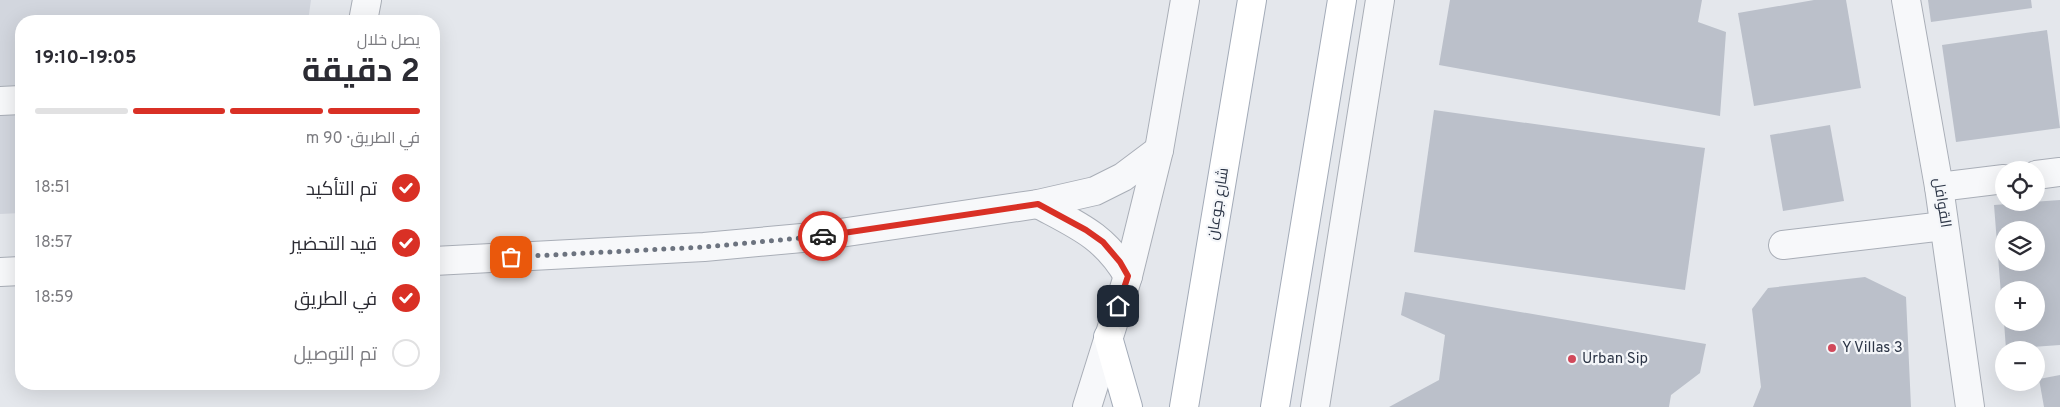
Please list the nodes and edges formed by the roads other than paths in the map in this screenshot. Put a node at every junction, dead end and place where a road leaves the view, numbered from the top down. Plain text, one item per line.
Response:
1 (367, 0) edge
2 (1185, 0) edge
3 (1252, 0) edge
4 (1342, 0) edge
5 (1380, 0) edge
6 (1906, 0) edge
7 (364, 15) edge
8 (15, 100) edge
9 (0, 101) edge
10 (1159, 150) junction
11 (2060, 172) edge
12 (2045, 174) edge
13 (1995, 180) edge
14 (1939, 187) junction
15 (1038, 204) junction
16 (1944, 226) junction
17 (1782, 245) dead end
18 (440, 261) edge
19 (15, 271) edge
20 (0, 272) edge
21 (1128, 276) junction
22 (1108, 337) junction
23 (1087, 407) edge
24 (1128, 407) edge
25 (1184, 407) edge
26 (1275, 407) edge
27 (1315, 407) edge
28 (1970, 407) edge

1 - 7 street
2 - 10 street
3 - 25 main road, شارع جوعان
4 - 26 main road
5 - 27 street
6 - 14 street, القوافل
8 - 9 street
10 - 15 street
10 - 21 street
11 - 12 street
13 - 14 street
14 - 16 street, القوافل
15 - 18 street
15 - 21 street
16 - 17 street
16 - 28 street, القوافل
19 - 20 street
21 - 22 street
22 - 23 street
22 - 24 main road

